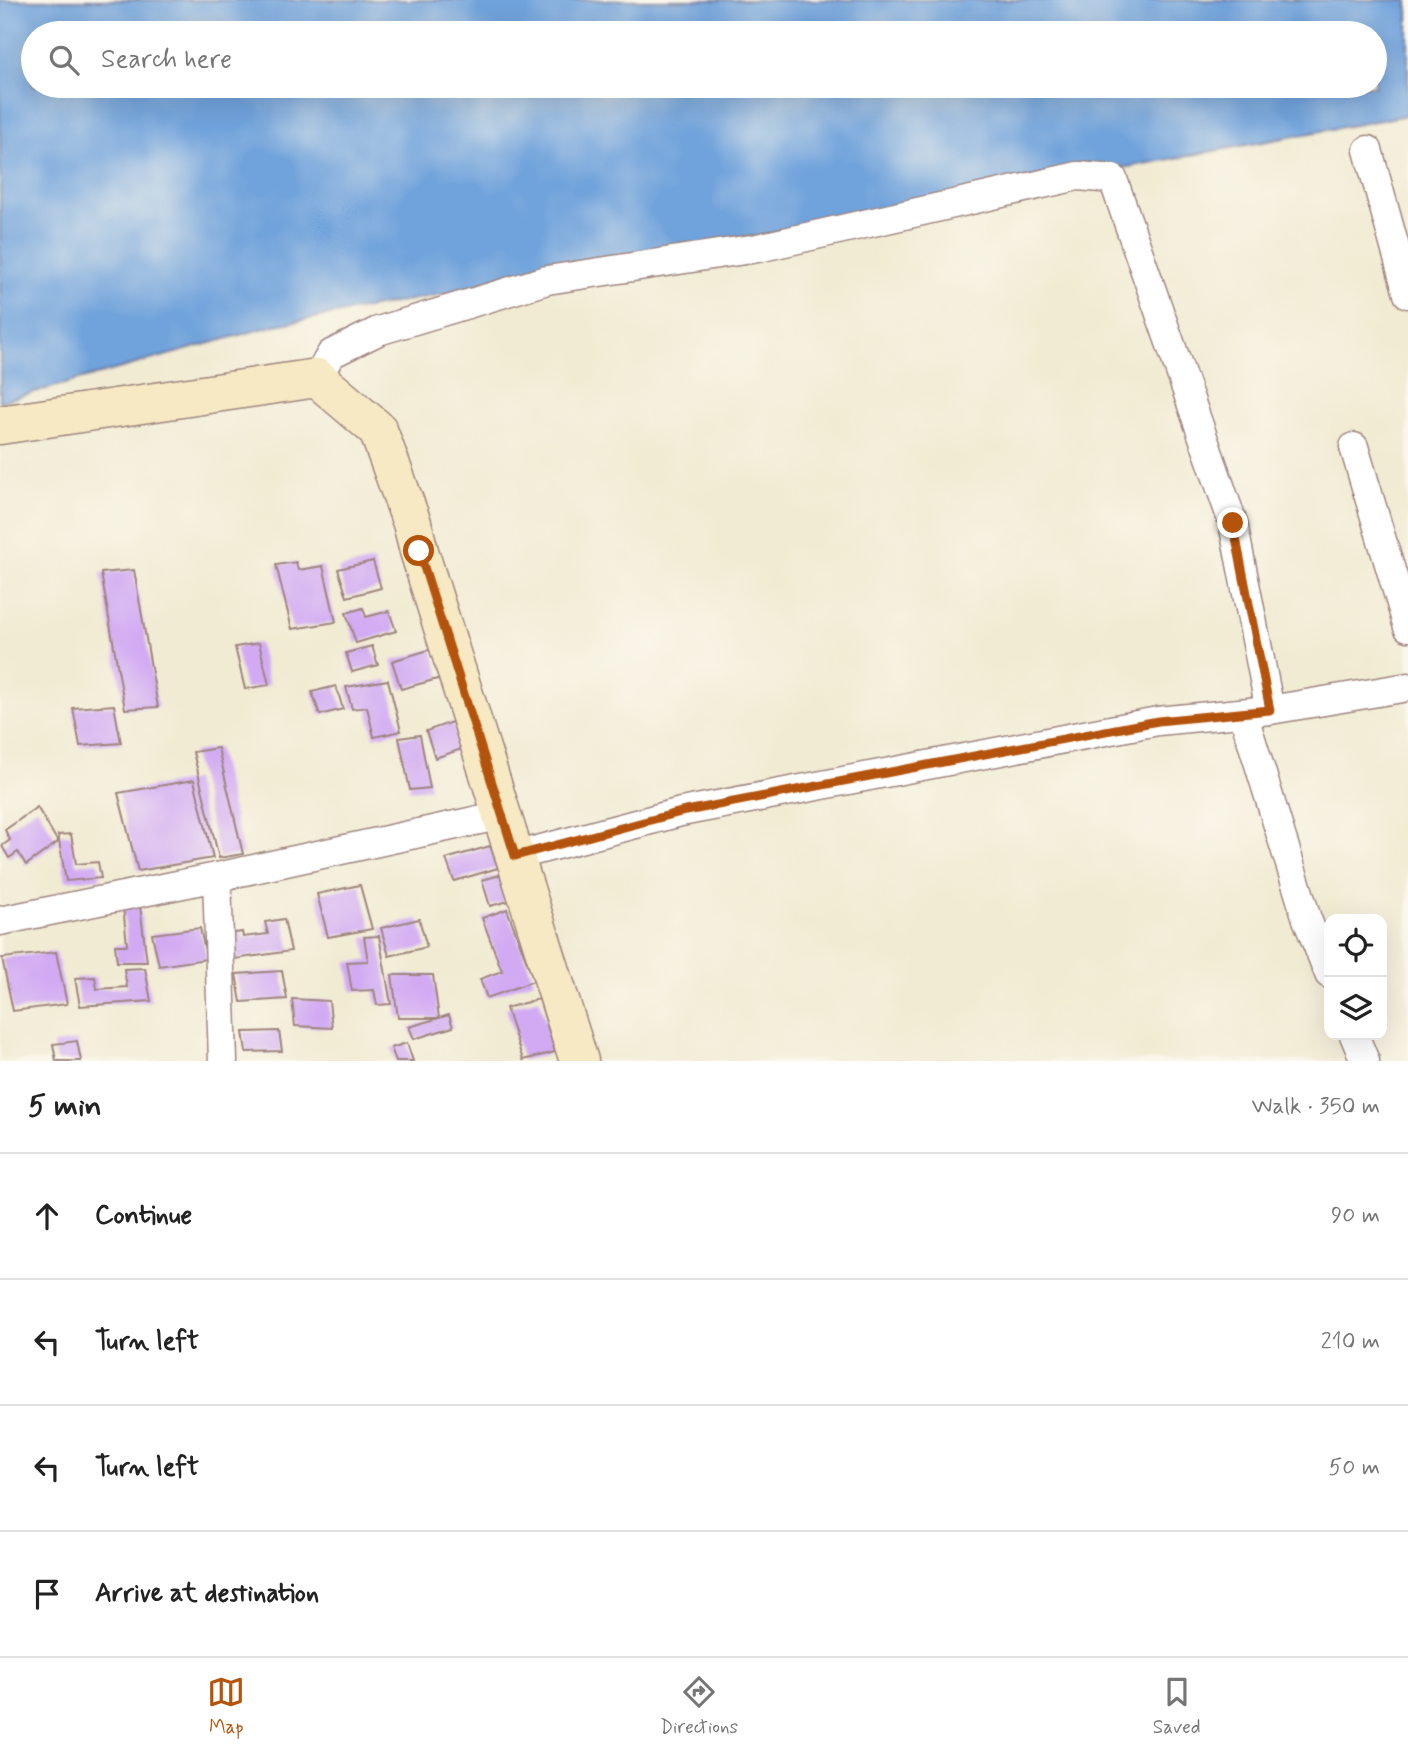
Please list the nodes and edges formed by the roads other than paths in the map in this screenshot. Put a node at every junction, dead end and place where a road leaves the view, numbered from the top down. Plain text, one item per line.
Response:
1 (1368, 150) dead end
2 (1408, 293) edge
3 (317, 378) junction
4 (0, 425) edge
5 (1354, 447) dead end
6 (1408, 627) edge
7 (1408, 687) edge
8 (1257, 711) junction
9 (502, 815) junction
10 (515, 856) junction
11 (217, 877) junction
12 (0, 921) edge
13 (1324, 962) edge
14 (1356, 1040) edge
15 (223, 1061) edge
16 (579, 1061) edge
17 (1365, 1061) edge

1 - 2 street
3 - 4 main road
3 - 8 street
3 - 9 main road
5 - 6 street
7 - 8 street
8 - 10 street
8 - 13 street
9 - 10 main road
9 - 11 street
10 - 16 main road
11 - 12 street
11 - 15 street
14 - 17 street

